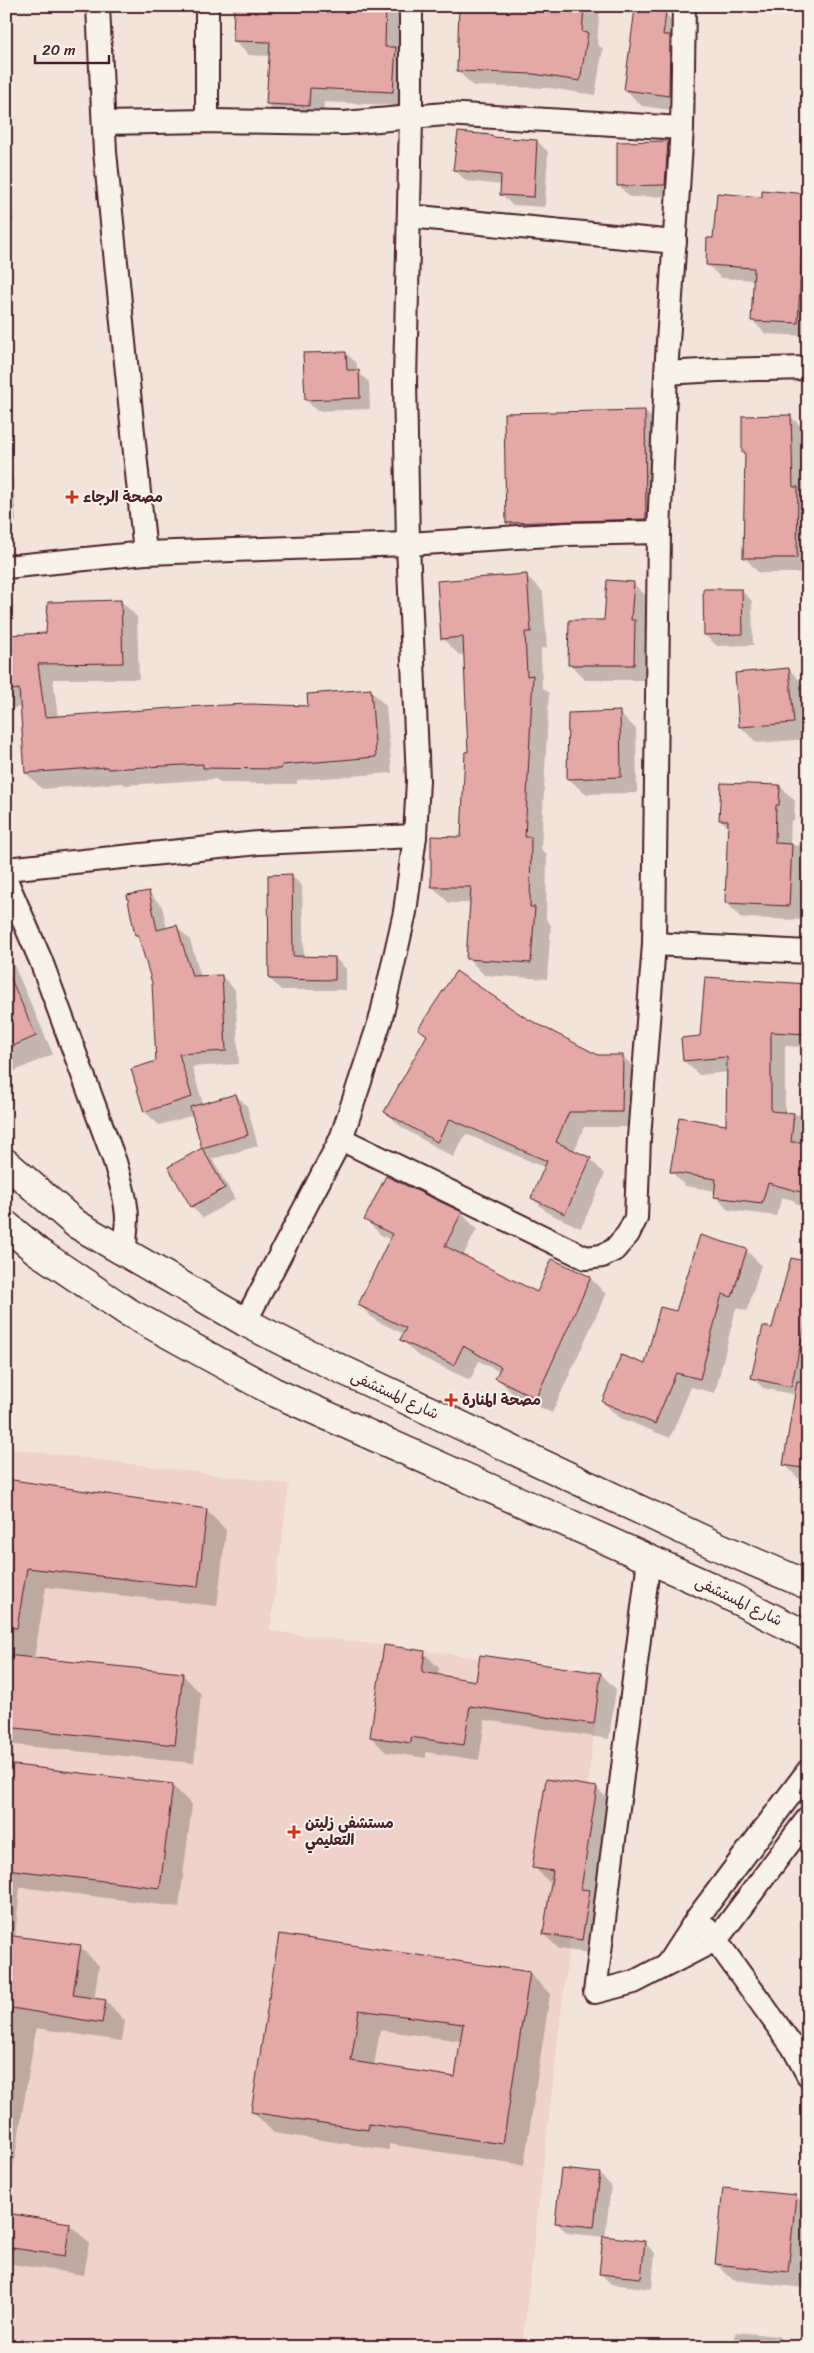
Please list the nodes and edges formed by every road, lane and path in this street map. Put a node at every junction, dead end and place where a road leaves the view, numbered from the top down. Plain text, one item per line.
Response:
1 (98, 6) edge
2 (206, 6) edge
3 (411, 6) edge
4 (684, 6) edge
5 (411, 118) junction
6 (207, 121) junction
7 (104, 123) junction
8 (682, 128) junction
9 (409, 216) junction
10 (675, 242) junction
11 (808, 368) edge
12 (666, 373) junction
13 (659, 532) junction
14 (408, 544) junction
15 (145, 553) junction
16 (6, 567) edge
17 (415, 836) junction
18 (6, 869) edge
19 (6, 880) edge
20 (654, 944) junction
21 (808, 952) edge
22 (341, 1139) junction
23 (6, 1163) edge
24 (6, 1225) edge
25 (126, 1255) junction
26 (245, 1322) junction
27 (649, 1559) junction
28 (808, 1585) edge
29 (808, 1636) edge
30 (808, 1771) edge
31 (808, 1818) edge
32 (698, 1917) junction
33 (717, 1939) junction
34 (668, 1964) junction
35 (808, 2075) edge

1 - 7 street
2 - 6 street
3 - 5 street
4 - 8 street
5 - 6 street
5 - 8 street
5 - 9 street
6 - 7 street
7 - 15 street
8 - 10 street
9 - 10 street
9 - 14 street
10 - 12 street
11 - 12 street
12 - 13 street
13 - 14 street
13 - 20 street
14 - 15 street
14 - 17 street
15 - 16 street
17 - 18 street
17 - 22 street
19 - 25 street
20 - 21 street
20 - 22 street
22 - 26 street
23 - 25 main road, شارع المستشفى
24 - 27 main road, شارع المستشفى
25 - 26 main road, شارع المستشفى
26 - 28 main road, شارع المستشفى
27 - 29 main road, شارع المستشفى
27 - 34 street
30 - 32 street
31 - 33 street
32 - 33 street
32 - 34 street
33 - 34 street
33 - 35 street

